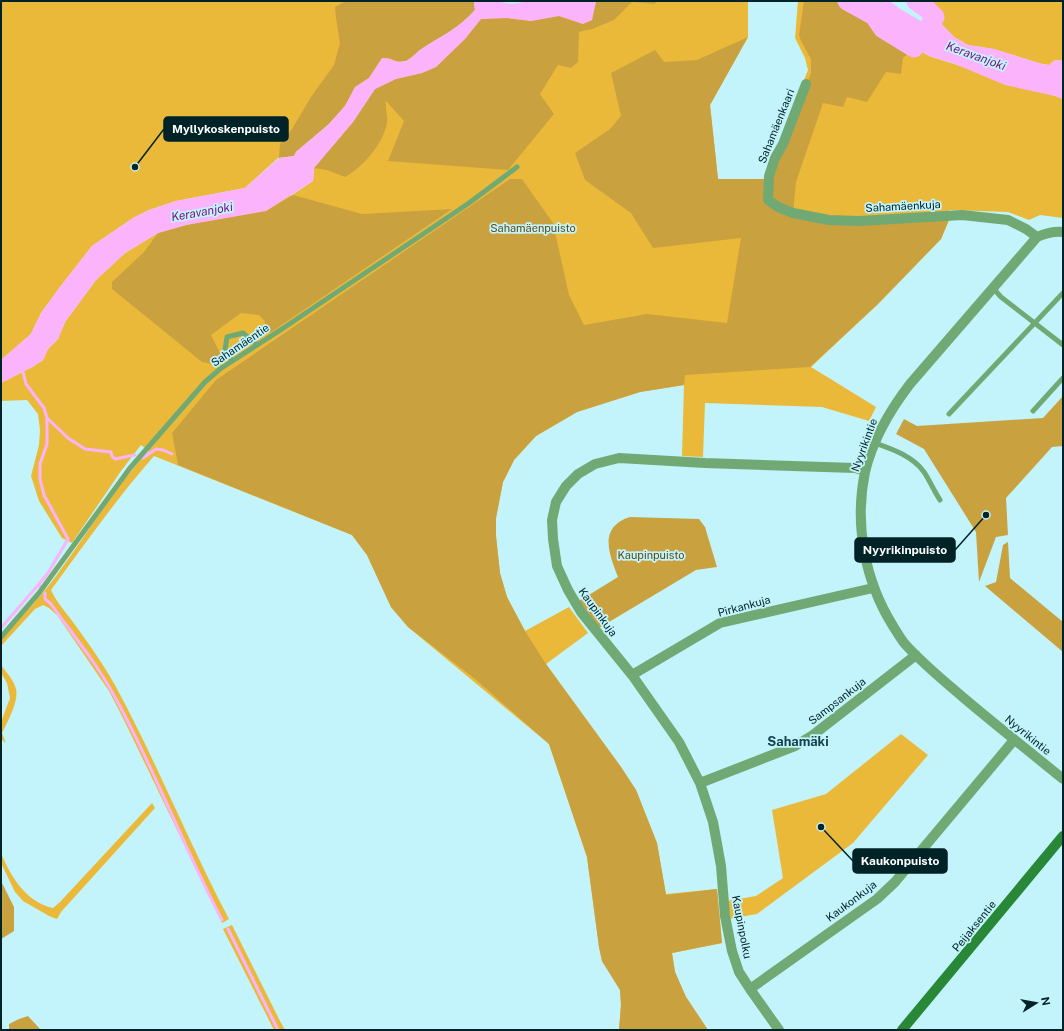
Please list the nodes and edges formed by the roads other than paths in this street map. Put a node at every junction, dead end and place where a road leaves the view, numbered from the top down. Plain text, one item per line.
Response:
1 (806, 84) dead end
2 (517, 167) dead end
3 (768, 200) joint
4 (1063, 232) edge
5 (1037, 237) junction
6 (993, 288) junction
7 (1063, 293) edge
8 (1034, 323) junction
9 (257, 345) junction
10 (1063, 345) edge
11 (232, 361) junction
12 (1063, 378) edge
13 (1033, 411) dead end
14 (949, 414) dead end
15 (875, 443) junction
16 (865, 471) junction
17 (940, 500) dead end
18 (874, 588) junction
19 (1, 637) edge
20 (916, 656) junction
21 (632, 675) junction
22 (1014, 740) junction
23 (1063, 779) edge
24 (700, 783) junction
25 (1063, 836) edge
26 (723, 892) joint
27 (750, 988) junction
28 (779, 1030) edge
29 (902, 1030) edge

1 - 3 street, Sahamäenkaari
2 - 9 lane, Sahamäentie
3 - 5 street, Sahamäenkuja
4 - 5 street
5 - 6 street, Nyyrikintie
6 - 8 lane
6 - 15 street, Nyyrikintie
7 - 8 lane
8 - 10 lane
8 - 14 lane
9 - 11 lane, Sahamäentie
9 - 11 lane
11 - 19 lane, Sahamäentie
12 - 13 lane
15 - 16 street, Nyyrikintie
15 - 17 lane
16 - 18 street, Nyyrikintie
16 - 21 street, Kaupinkuja
18 - 20 street, Nyyrikintie
18 - 21 street, Pirkankuja
20 - 22 street, Nyyrikintie
20 - 24 street, Sampsankuja
21 - 24 street, Kaupinkuja
22 - 23 street, Nyyrikintie
22 - 27 street, Kaukonkuja
24 - 26 street, Kaupinkuja
25 - 29 street, Peijaksentie
26 - 27 street, Kaupinpolku
27 - 28 street

